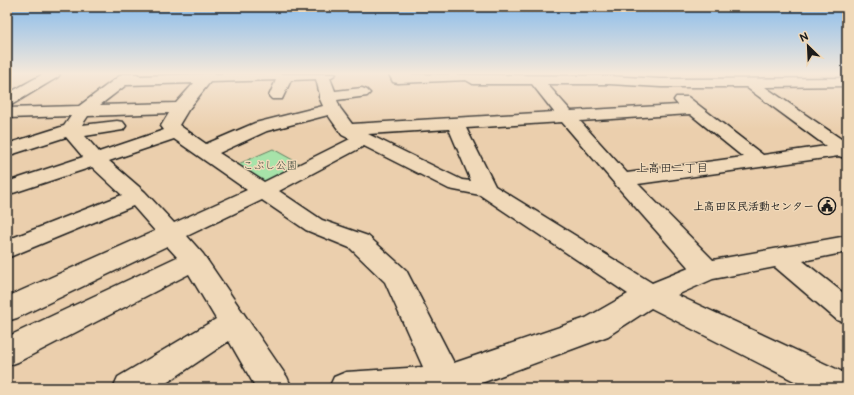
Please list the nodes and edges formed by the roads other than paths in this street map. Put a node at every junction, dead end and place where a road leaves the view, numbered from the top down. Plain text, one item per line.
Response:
1 (21, 92) edge
2 (107, 92) edge
3 (194, 92) edge
4 (278, 92) edge
5 (326, 92) edge
6 (546, 92) edge
7 (623, 92) edge
8 (674, 92) edge
9 (763, 92) edge
10 (362, 93) dead end
11 (277, 96) dead end
12 (7, 101) edge
13 (329, 103) junction
14 (182, 108) junction
15 (693, 109) junction
16 (83, 111) junction
17 (40, 112) junction
18 (7, 113) edge
19 (644, 113) junction
20 (569, 118) junction
21 (455, 124) junction
22 (118, 126) dead end
23 (71, 131) junction
24 (176, 132) junction
25 (356, 135) junction
26 (10, 149) edge
27 (845, 151) edge
28 (205, 152) junction
29 (96, 160) junction
30 (759, 161) junction
31 (622, 180) junction
32 (7, 189) edge
33 (486, 190) junction
34 (263, 191) junction
35 (138, 197) junction
36 (171, 234) junction
37 (847, 244) edge
38 (7, 249) edge
39 (780, 257) junction
40 (194, 260) junction
41 (707, 271) junction
42 (650, 295) junction
43 (7, 310) edge
44 (847, 312) edge
45 (235, 322) junction
46 (7, 352) edge
47 (446, 385) edge
48 (834, 386) edge
49 (130, 388) edge
50 (275, 388) edge
51 (346, 388) edge

1 - 12 street
2 - 16 street
3 - 14 street
4 - 11 street
5 - 13 street
6 - 20 street
7 - 19 street
8 - 15 street
9 - 27 street
10 - 13 street
13 - 25 street
13 - 28 street
14 - 16 street
14 - 24 street
15 - 19 street
15 - 30 street
16 - 17 street
16 - 23 street
17 - 18 street
17 - 26 street
19 - 20 street
20 - 21 street
20 - 31 street
21 - 25 street
21 - 33 street
22 - 23 street
23 - 26 street
23 - 29 street
24 - 28 street
24 - 29 street
25 - 33 street
25 - 34 street
27 - 30 street
28 - 34 street
29 - 32 street
29 - 35 street
30 - 31 street
31 - 41 street
33 - 42 street
34 - 36 street
34 - 47 street
35 - 36 street
35 - 38 street
36 - 40 street
36 - 43 street
37 - 39 street
39 - 41 street
39 - 44 street
40 - 45 street
40 - 46 street
41 - 42 street
42 - 47 street
42 - 48 street
45 - 49 street
45 - 50 street
47 - 51 street

